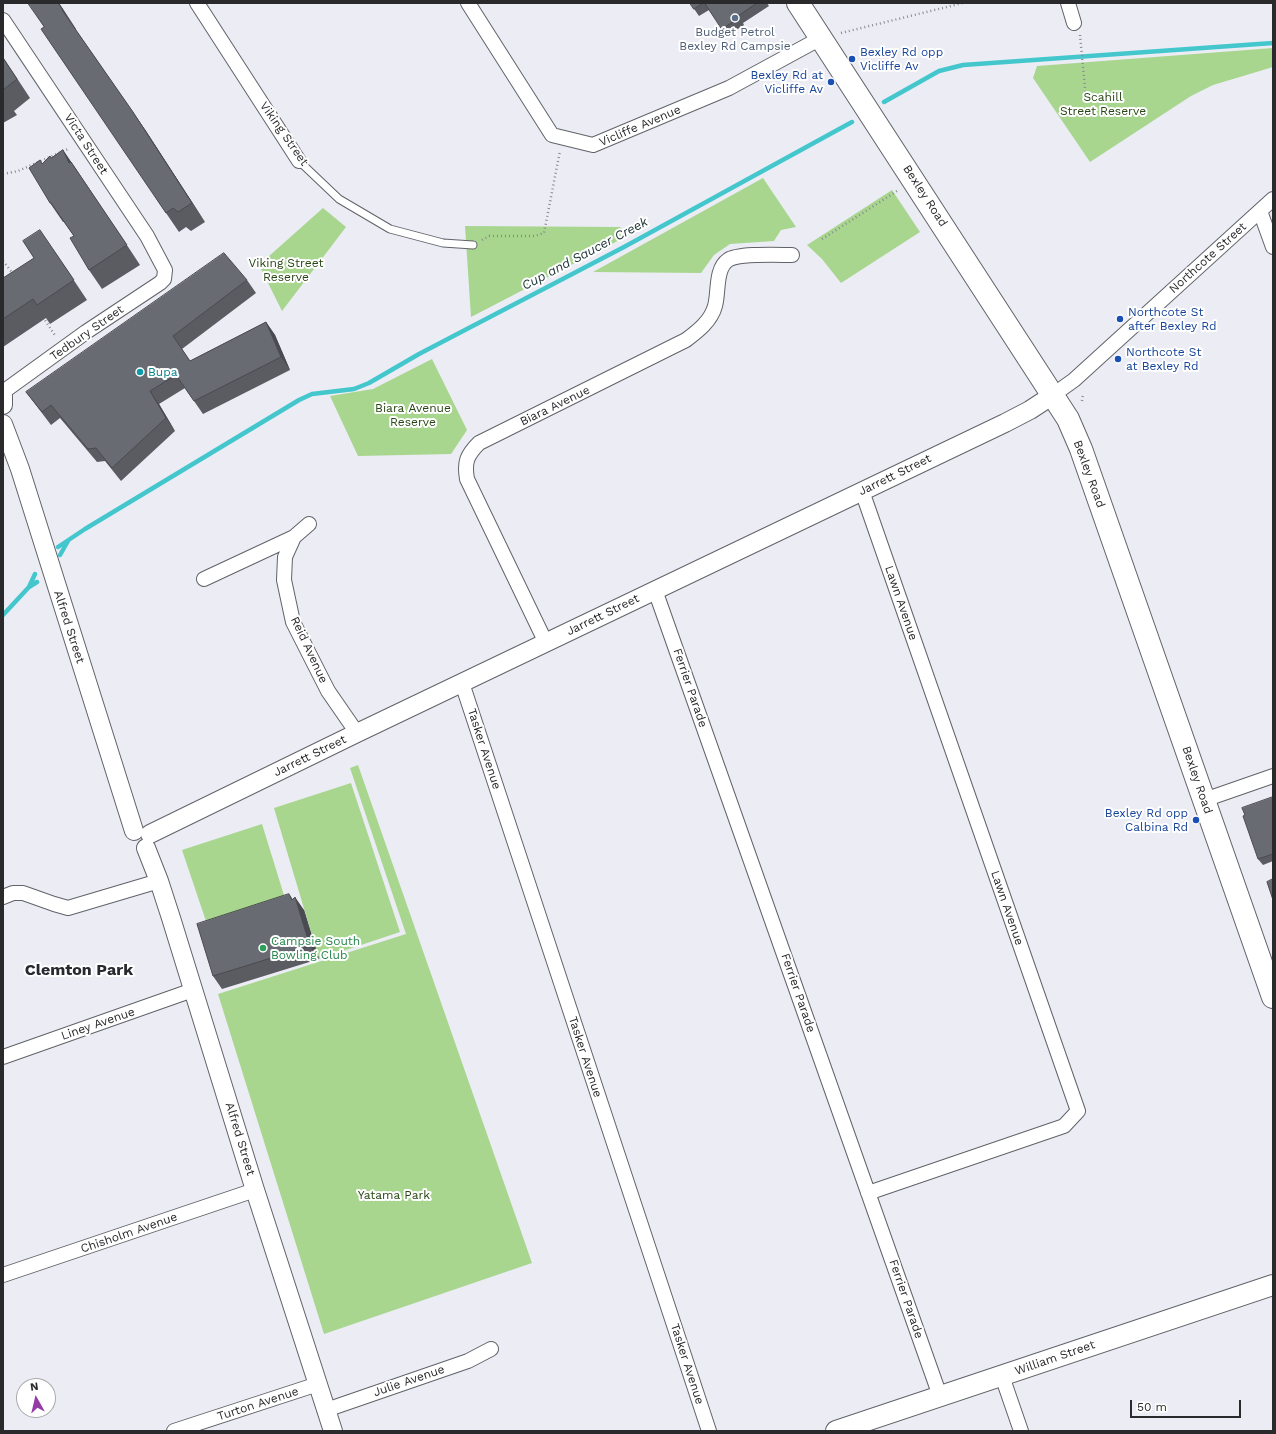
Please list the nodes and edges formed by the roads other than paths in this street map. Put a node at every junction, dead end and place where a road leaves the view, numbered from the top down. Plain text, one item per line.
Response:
1 (197, 3) edge
2 (468, 3) edge
3 (798, 3) edge
4 (1068, 3) edge
5 (3, 20) edge
6 (1074, 23) dead end
7 (831, 35) junction
8 (299, 161) joint
9 (1273, 200) edge
10 (1260, 211) junction
11 (473, 245) road end
12 (1273, 247) edge
13 (792, 255) dead end
14 (165, 270) joint
15 (3, 392) edge
16 (1053, 395) junction
17 (3, 396) edge
18 (3, 405) edge
19 (3, 424) edge
20 (862, 491) junction
21 (309, 524) dead end
22 (294, 537) junction
23 (204, 579) dead end
24 (655, 590) junction
25 (546, 643) junction
26 (462, 682) junction
27 (357, 733) junction
28 (1273, 776) edge
29 (1204, 800) junction
30 (143, 838) junction
31 (159, 881) junction
32 (3, 897) edge
33 (193, 990) junction
34 (1273, 997) edge
35 (3, 1057) edge
36 (255, 1190) junction
37 (868, 1193) junction
38 (3, 1276) edge
39 (1273, 1284) edge
40 (491, 1349) dead end
41 (1002, 1376) junction
42 (318, 1384) junction
43 (940, 1396) junction
44 (326, 1410) junction
45 (174, 1431) edge
46 (333, 1431) edge
47 (709, 1431) edge
48 (836, 1431) edge
49 (1021, 1431) edge

1 - 8 street, Viking Street
2 - 7 street, Vicliffe Avenue
3 - 7 main road, Bexley Road
4 - 6 street
5 - 14 street, Victa Street
7 - 16 main road, Bexley Road
8 - 11 lane, Viking Street
9 - 10 street, Northcote Street
10 - 12 street
10 - 16 street, Northcote Street
13 - 25 street, Biara Avenue
14 - 15 street, Tedbury Street
16 - 20 street, Jarrett Street
16 - 29 main road, Bexley Road
17 - 18 street
19 - 30 street, Alfred Street
20 - 24 street, Jarrett Street
20 - 37 street, Lawn Avenue
21 - 22 street, Reid Avenue
22 - 23 street, Reid Avenue
22 - 27 street, Reid Avenue
24 - 25 street, Jarrett Street
24 - 37 street, Ferrier Parade
25 - 26 street, Jarrett Street
26 - 27 street, Jarrett Street
26 - 47 street, Tasker Avenue
27 - 30 street, Jarrett Street
28 - 29 street
29 - 34 main road, Bexley Road
30 - 31 street, Alfred Street
31 - 32 street
31 - 33 street, Alfred Street
33 - 35 street, Liney Avenue
33 - 36 street, Alfred Street
36 - 38 street, Chisholm Avenue
36 - 42 street, Alfred Street
37 - 43 street, Ferrier Parade
39 - 41 main road, William Street
40 - 44 street, Julie Avenue
41 - 43 main road, William Street
41 - 49 street
42 - 44 street, Alfred Street
42 - 45 street, Turton Avenue
43 - 48 main road, William Street
44 - 46 street, Alfred Street

